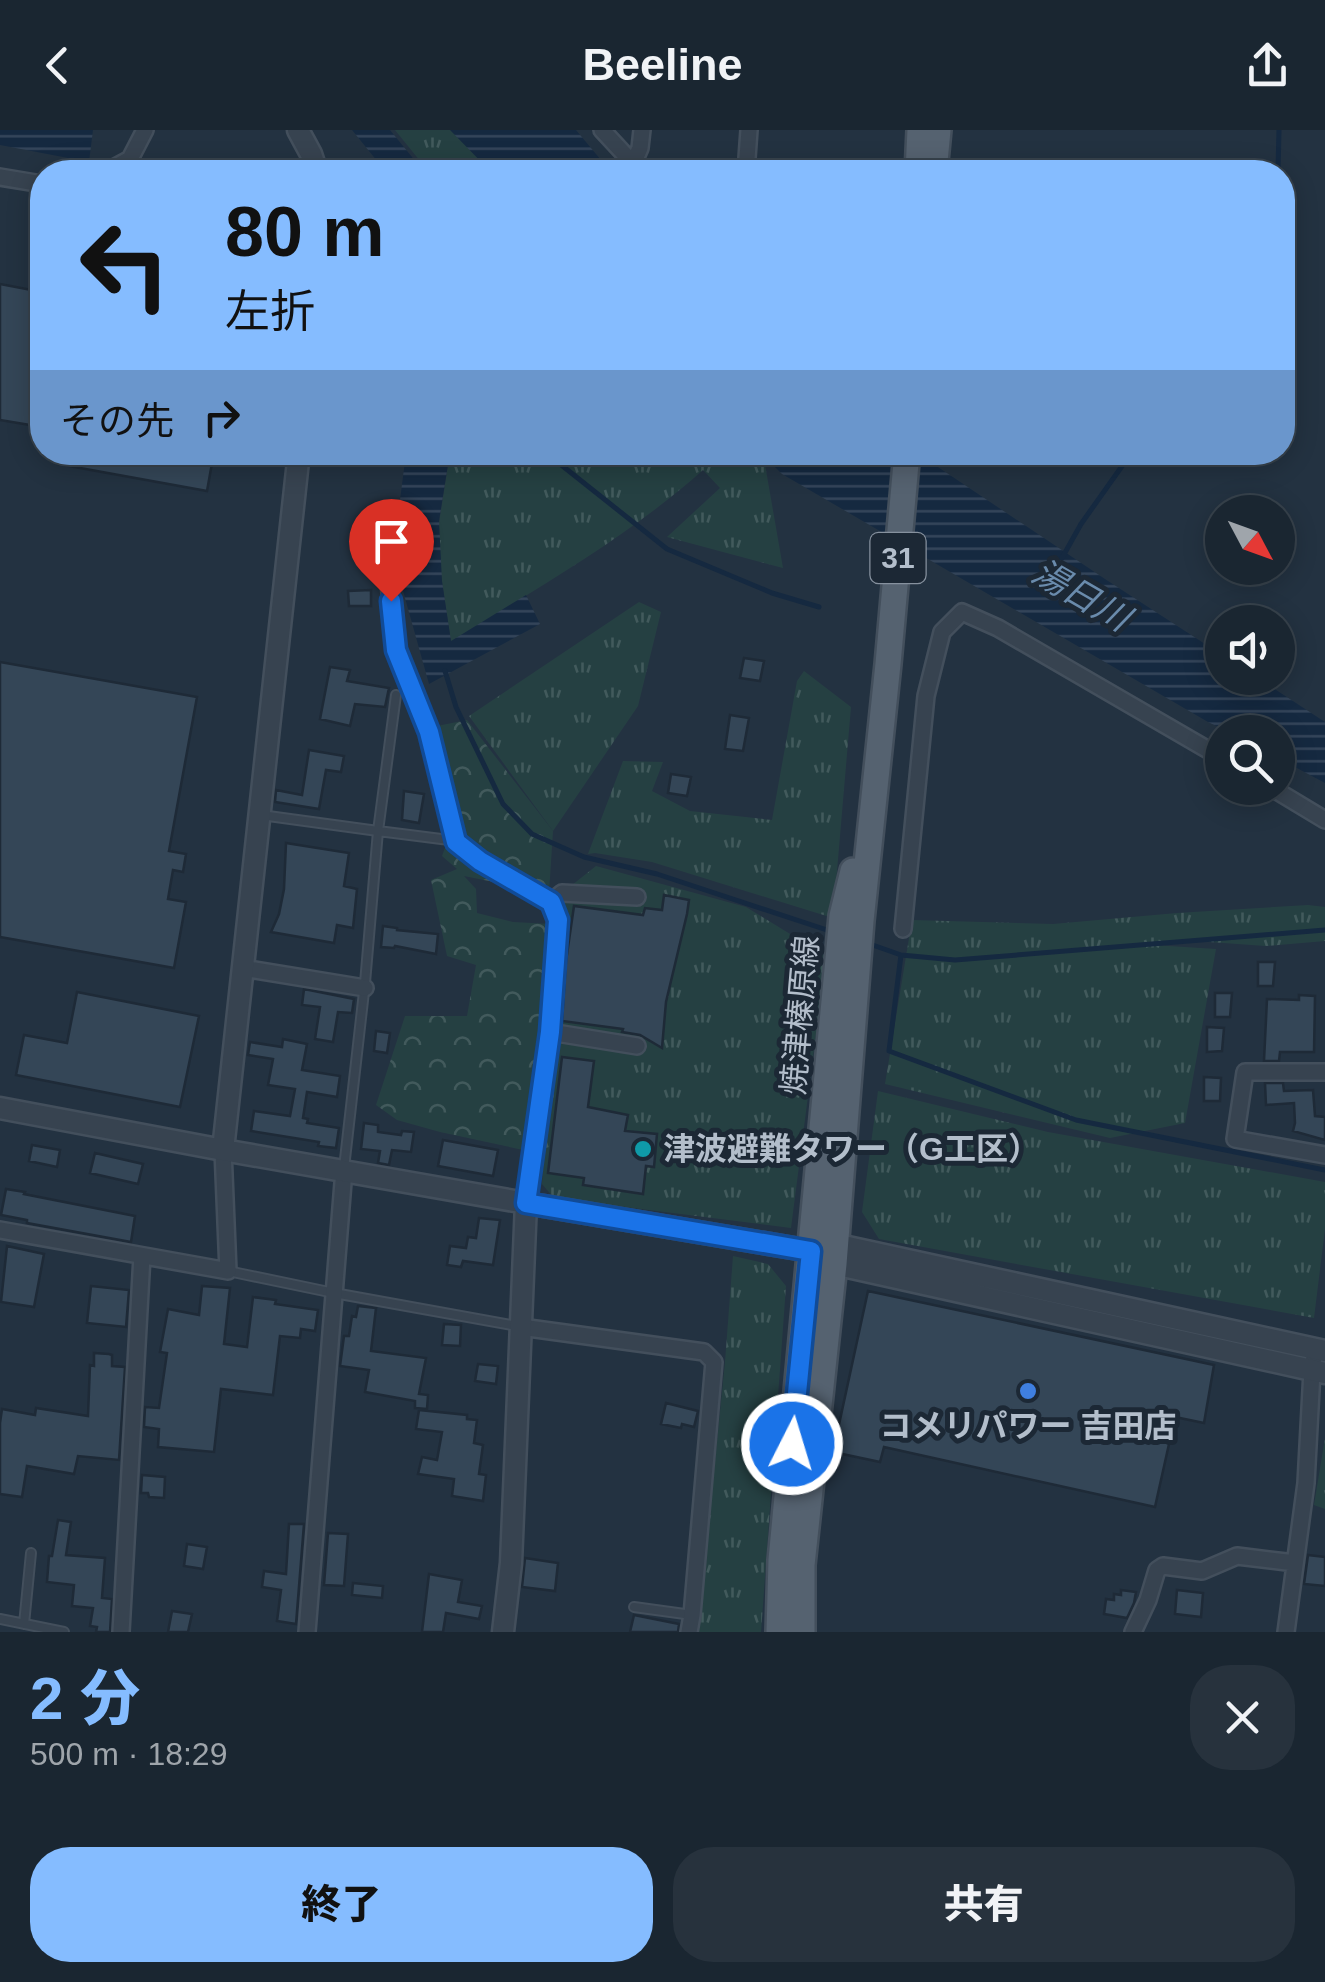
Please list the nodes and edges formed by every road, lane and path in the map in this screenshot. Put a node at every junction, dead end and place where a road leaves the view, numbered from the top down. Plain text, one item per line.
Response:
1 (145, 130) edge
2 (298, 130) edge
3 (602, 130) edge
4 (642, 130) edge
5 (749, 130) edge
6 (920, 130) edge
7 (938, 130) edge
8 (128, 160) edge
9 (313, 160) edge
10 (630, 160) edge
11 (638, 160) edge
12 (747, 160) edge
13 (919, 160) edge
14 (935, 160) edge
15 (0, 177) edge
16 (30, 182) edge
17 (298, 465) edge
18 (906, 465) edge
19 (382, 517) dead end
20 (396, 695) dead end
21 (1205, 748) edge
22 (1295, 802) edge
23 (260, 815) junction
24 (1325, 820) edge
25 (378, 831) junction
26 (456, 842) junction
27 (637, 897) dead end
28 (551, 902) junction
29 (902, 930) dead end
30 (242, 968) junction
31 (365, 988) junction
32 (550, 1032) junction
33 (637, 1046) dead end
34 (1325, 1072) edge
35 (0, 1110) edge
36 (222, 1150) junction
37 (1325, 1156) edge
38 (344, 1170) junction
39 (526, 1203) junction
40 (0, 1230) edge
41 (826, 1253) junction
42 (142, 1256) junction
43 (228, 1271) junction
44 (334, 1293) junction
45 (522, 1327) junction
46 (1319, 1361) edge
47 (1306, 1483) junction
48 (1325, 1486) edge
49 (31, 1553) dead end
50 (1295, 1563) junction
51 (634, 1607) dead end
52 (692, 1615) junction
53 (0, 1619) edge
54 (24, 1624) junction
55 (64, 1632) edge
56 (121, 1632) edge
57 (307, 1632) edge
58 (503, 1632) edge
59 (688, 1632) edge
60 (779, 1632) edge
61 (802, 1632) edge
62 (1132, 1632) edge
63 (1286, 1632) edge

1 - 8 street
2 - 9 street
3 - 10 street
4 - 11 street
5 - 12 street
6 - 13 main road
7 - 14 main road
15 - 16 street
17 - 23 street
18 - 41 main road, 焼津榛原線 / 31
19 - 26 street
20 - 25 lane
21 - 29 street
22 - 24 street
23 - 25 lane
23 - 30 street
25 - 26 lane
25 - 31 lane
26 - 28 lane
27 - 28 street
28 - 32 street
30 - 31 street
30 - 36 street
31 - 38 lane
32 - 33 street
32 - 39 street
34 - 37 street
35 - 36 street
36 - 38 street
36 - 43 street
38 - 39 street
38 - 44 street
39 - 41 street
39 - 45 street
40 - 42 street
41 - 46 street
41 - 60 main road, 焼津榛原線 / 31
41 - 61 main road, 焼津榛原線 / 31
42 - 43 street
42 - 56 street
43 - 44 lane
44 - 45 lane
44 - 57 street
45 - 52 street
45 - 58 street
46 - 47 street
47 - 48 street
47 - 50 street
49 - 54 lane
50 - 62 street
50 - 63 street
51 - 52 lane
52 - 59 street
53 - 54 lane
54 - 55 lane

